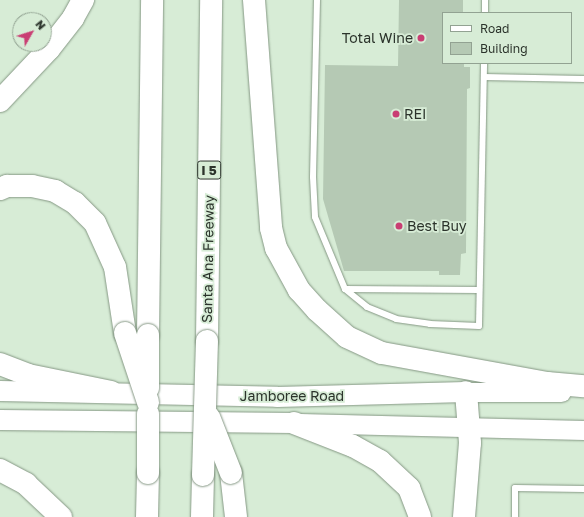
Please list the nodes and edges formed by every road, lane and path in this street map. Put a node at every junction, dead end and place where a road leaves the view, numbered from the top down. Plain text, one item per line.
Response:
1 (83, 0) edge
2 (152, 0) edge
3 (211, 0) edge
4 (254, 0) edge
5 (318, 0) edge
6 (485, 0) edge
7 (485, 12) edge
8 (484, 64) edge
9 (484, 78) junction
10 (584, 80) edge
11 (0, 101) edge
12 (0, 189) edge
13 (345, 289) junction
14 (480, 290) junction
15 (0, 364) edge
16 (584, 386) edge
17 (0, 391) edge
18 (584, 391) edge
19 (111, 392) junction
20 (466, 392) junction
21 (148, 402) junction
22 (206, 407) junction
23 (0, 420) edge
24 (294, 423) junction
25 (470, 427) junction
26 (584, 430) edge
27 (0, 470) edge
28 (584, 489) edge
29 (61, 517) edge
30 (147, 517) edge
31 (202, 517) edge
32 (236, 517) edge
33 (420, 517) edge
34 (464, 517) edge
35 (515, 517) edge

1 - 11 highway
2 - 21 highway, bridge
3 - 22 highway, Santa Ana Freeway / I 5, bridge
4 - 16 highway
5 - 13 lane
6 - 7 lane
8 - 9 lane
9 - 10 lane
9 - 14 lane
12 - 21 highway, bridge
13 - 14 lane
13 - 14 lane
15 - 19 highway
17 - 19 highway, Jamboree Road
18 - 20 main road, Jamboree Road
19 - 20 highway, Jamboree Road
20 - 25 highway
21 - 30 highway, bridge
22 - 31 highway, Santa Ana Freeway / I 5, bridge
22 - 32 highway, bridge
23 - 24 highway, Jamboree Road
24 - 25 main road, Jamboree Road
24 - 33 highway
25 - 26 main road, Jamboree Road
25 - 34 highway
27 - 29 highway
28 - 35 lane

